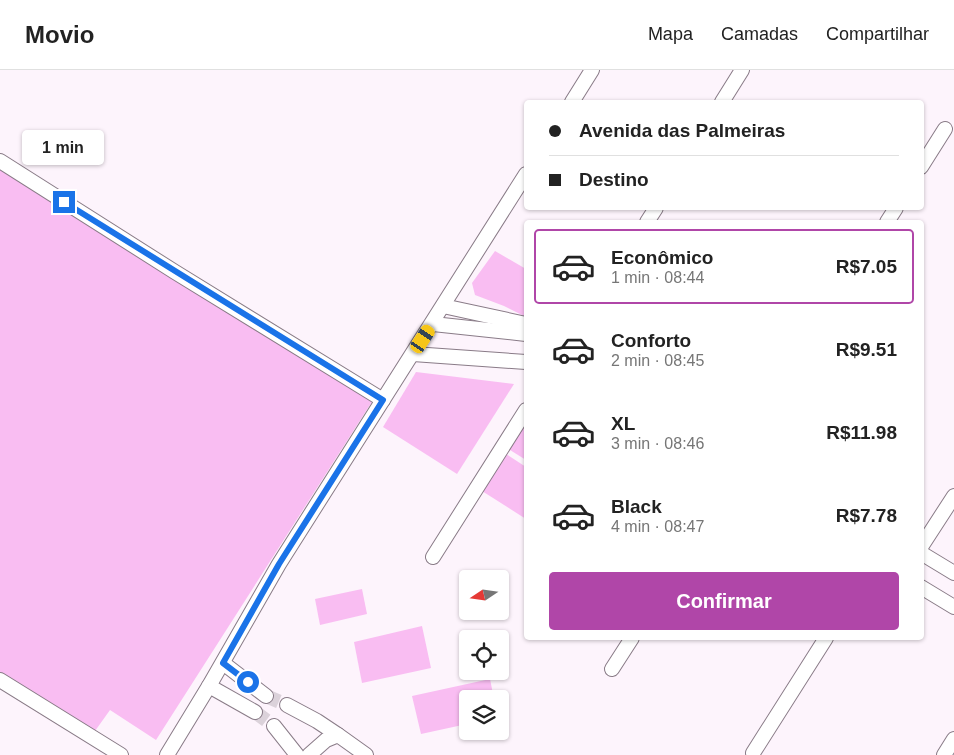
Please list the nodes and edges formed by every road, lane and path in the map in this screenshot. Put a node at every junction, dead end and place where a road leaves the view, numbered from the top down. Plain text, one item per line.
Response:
1 (592, 70) edge
2 (742, 70) edge
3 (573, 100) edge
4 (723, 100) edge
5 (944, 129) dead end
6 (0, 161) edge
7 (924, 162) edge
8 (524, 177) edge
9 (443, 306) junction
10 (433, 324) junction
11 (524, 324) edge
12 (524, 334) edge
13 (412, 354) junction
14 (524, 362) edge
15 (383, 400) junction
16 (524, 413) edge
17 (954, 496) edge
18 (924, 542) edge
19 (924, 555) edge
20 (434, 557) dead end
21 (954, 573) edge
22 (924, 589) edge
23 (954, 606) edge
24 (631, 640) edge
25 (825, 640) edge
26 (223, 663) junction
27 (612, 669) dead end
28 (0, 680) edge
29 (209, 686) junction
30 (287, 705) tunnel mouth
31 (274, 726) tunnel mouth
32 (338, 735) junction
33 (954, 739) edge
34 (753, 753) dead end
35 (121, 755) edge
36 (167, 755) edge
37 (297, 755) edge
38 (309, 755) edge
39 (366, 755) edge
40 (944, 755) edge

1 - 3 street
2 - 4 street
5 - 7 street
6 - 15 street
8 - 9 street
9 - 10 street
9 - 11 street
10 - 12 street
10 - 13 street
13 - 14 street
13 - 15 street
15 - 26 street
16 - 20 street
17 - 18 street
19 - 21 street
22 - 23 street
24 - 27 street
25 - 34 street
26 - 29 street
26 - 29 street
28 - 35 street
29 - 36 street
30 - 32 street
31 - 37 street
32 - 38 street
32 - 39 street
33 - 40 street

